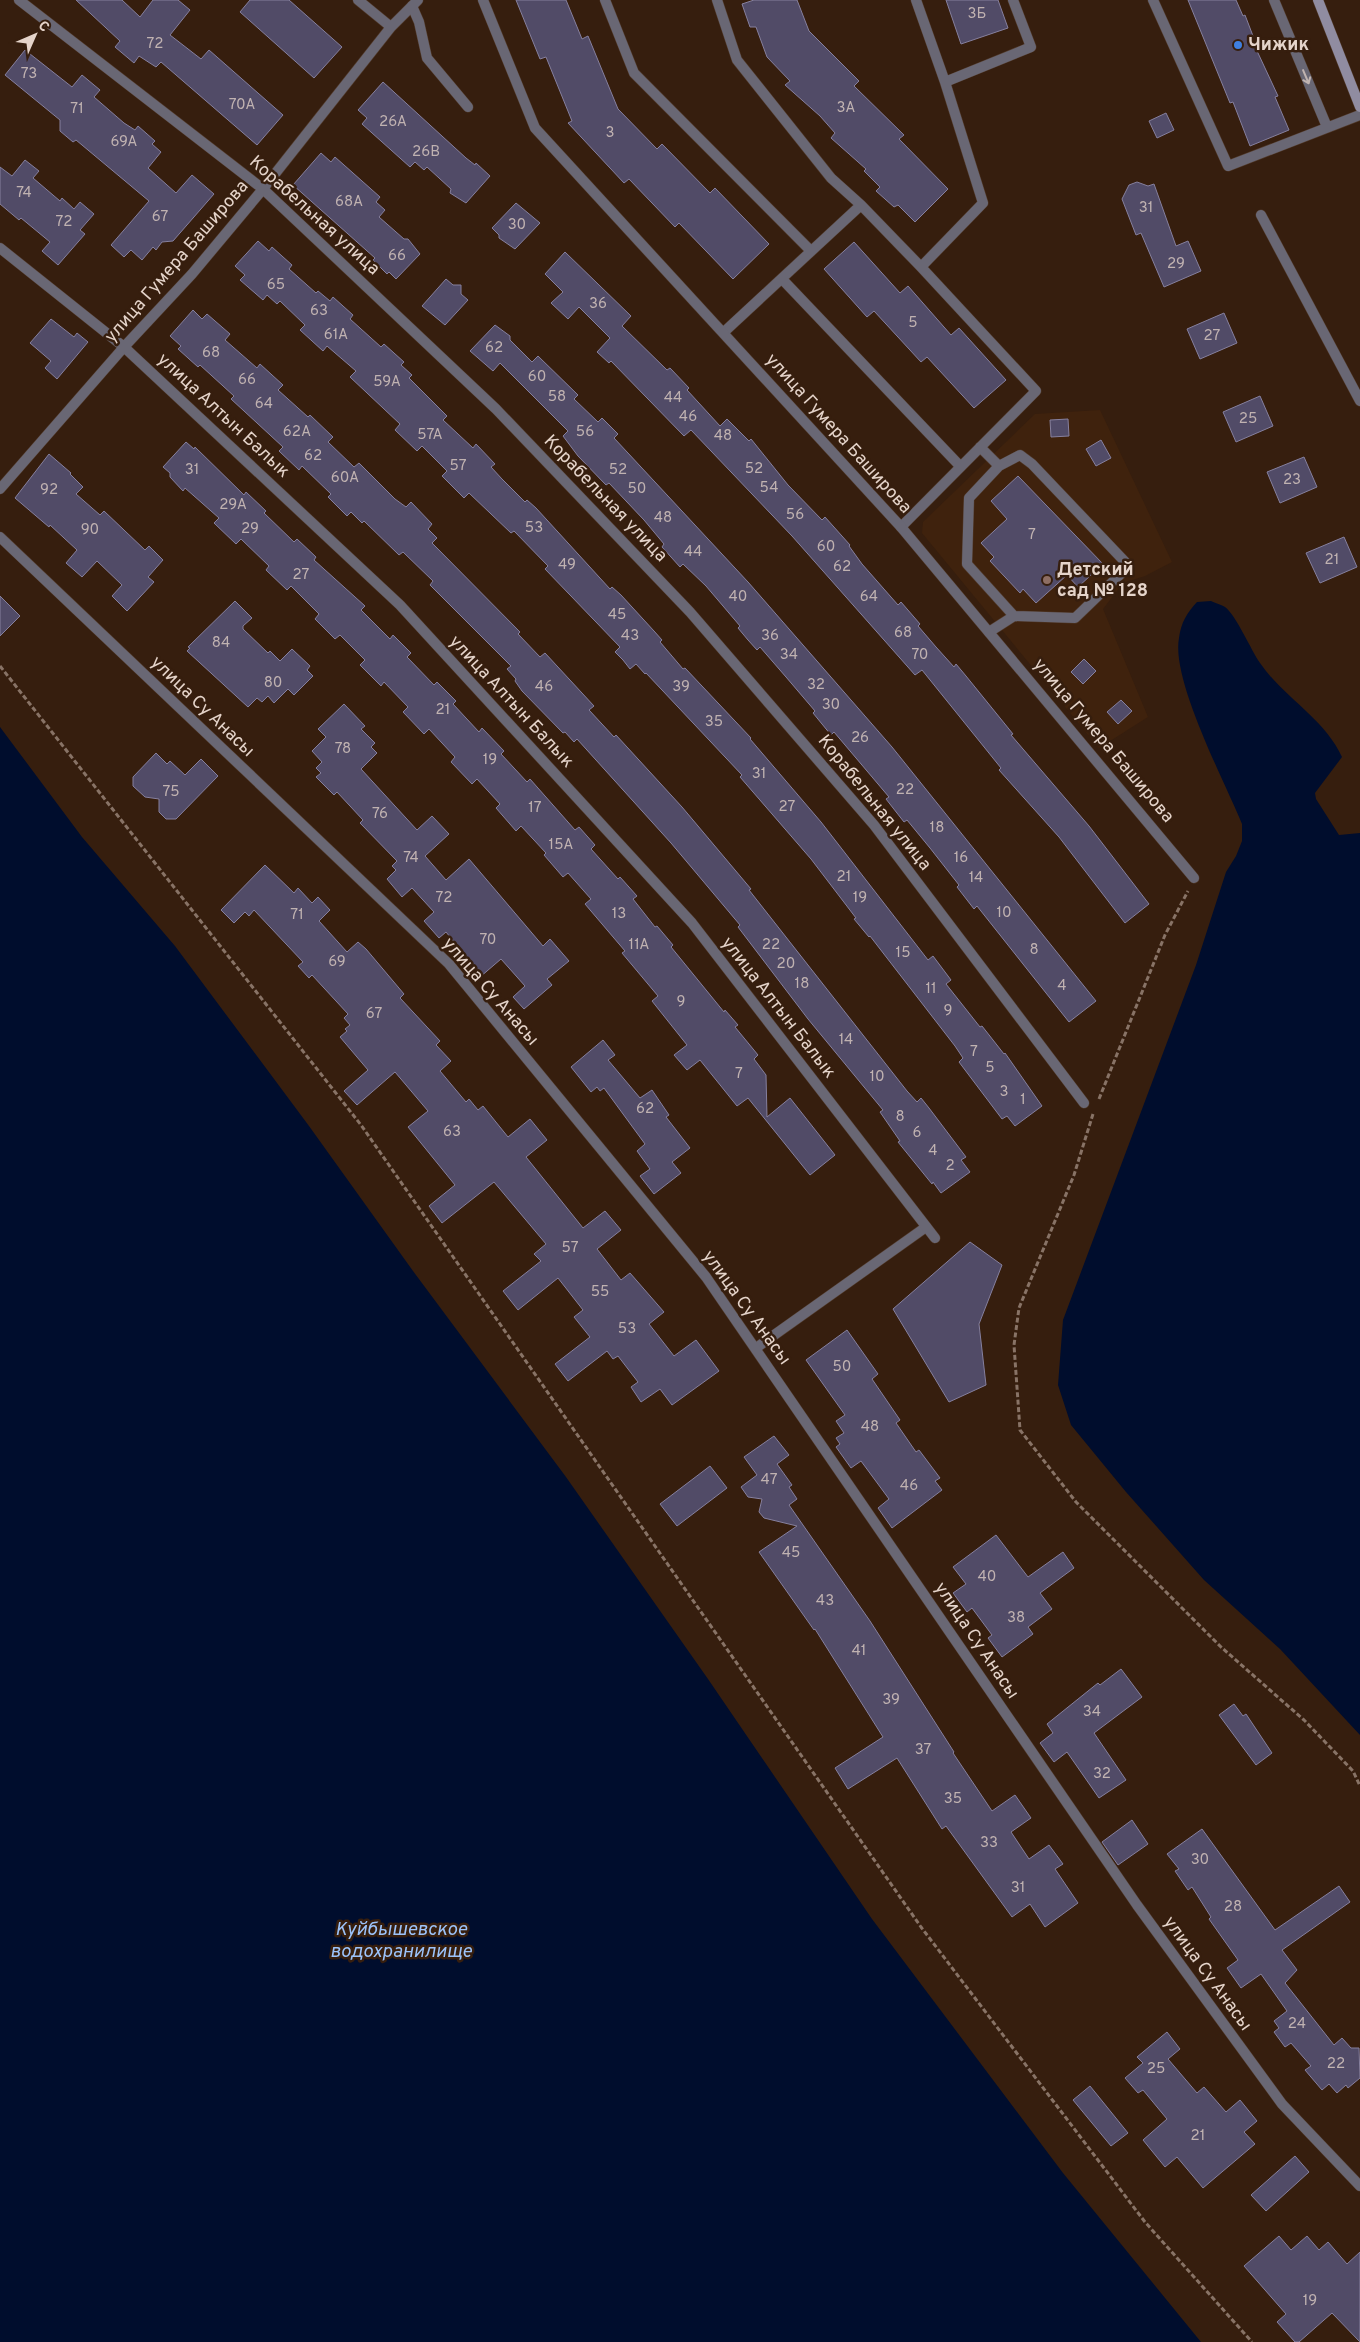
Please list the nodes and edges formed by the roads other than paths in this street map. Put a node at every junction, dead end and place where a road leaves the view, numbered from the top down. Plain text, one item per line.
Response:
1 (19, 0) edge
2 (358, 0) edge
3 (483, 0) edge
4 (605, 0) edge
5 (716, 0) edge
6 (916, 0) edge
7 (1013, 0) edge
8 (1153, 0) edge
9 (1274, 0) edge
10 (1318, 0) edge
11 (415, 3) edge
12 (391, 27) junction
13 (945, 82) junction
14 (468, 107) dead end
15 (1360, 107) edge
16 (1360, 115) edge
17 (1327, 127) junction
18 (264, 188) junction
19 (860, 205) junction
20 (1261, 215) dead end
21 (0, 248) edge
22 (811, 251) junction
23 (921, 267) junction
24 (782, 279) junction
25 (724, 332) junction
26 (124, 347) junction
27 (1360, 401) edge
28 (980, 446) junction
29 (960, 466) junction
30 (999, 466) junction
31 (0, 489) edge
32 (901, 527) junction
33 (0, 537) edge
34 (1014, 616) junction
35 (989, 632) junction
36 (1194, 878) road end
37 (1084, 1102) dead end
38 (926, 1226) junction
39 (935, 1238) dead end
40 (756, 1348) junction
41 (1360, 2186) edge

1 - 18 street, Корабельная улица
2 - 12 street
3 - 25 street, улица Гумера Баширова
4 - 22 street
5 - 19 street
6 - 13 street
7 - 13 street
8 - 17 street
9 -> 17 street
10 - 15 main road
11 - 12 street, улица Гумера Баширова
11 - 14 street
12 - 18 street, улица Гумера Баширова
13 - 23 street
16 - 17 street
18 - 26 street, улица Гумера Баширова
18 - 37 street, Корабельная улица
19 - 22 street
19 - 23 street
20 - 27 street
21 - 26 street, улица Алтын Балык
22 - 24 street
23 - 28 street
24 - 25 street
24 - 29 street
25 - 32 street, улица Гумера Баширова
26 - 31 street, улица Гумера Баширова
26 - 38 street, улица Алтын Балык
28 - 29 street
28 - 30 street
29 - 32 street
30 - 34 street
30 - 34 street
32 - 35 street, улица Гумера Баширова
33 - 40 street, улица Су Анасы
34 - 35 street
35 - 36 street, улица Гумера Баширова
38 - 39 street, улица Алтын Балык
38 - 40 street
40 - 41 street, улица Су Анасы

